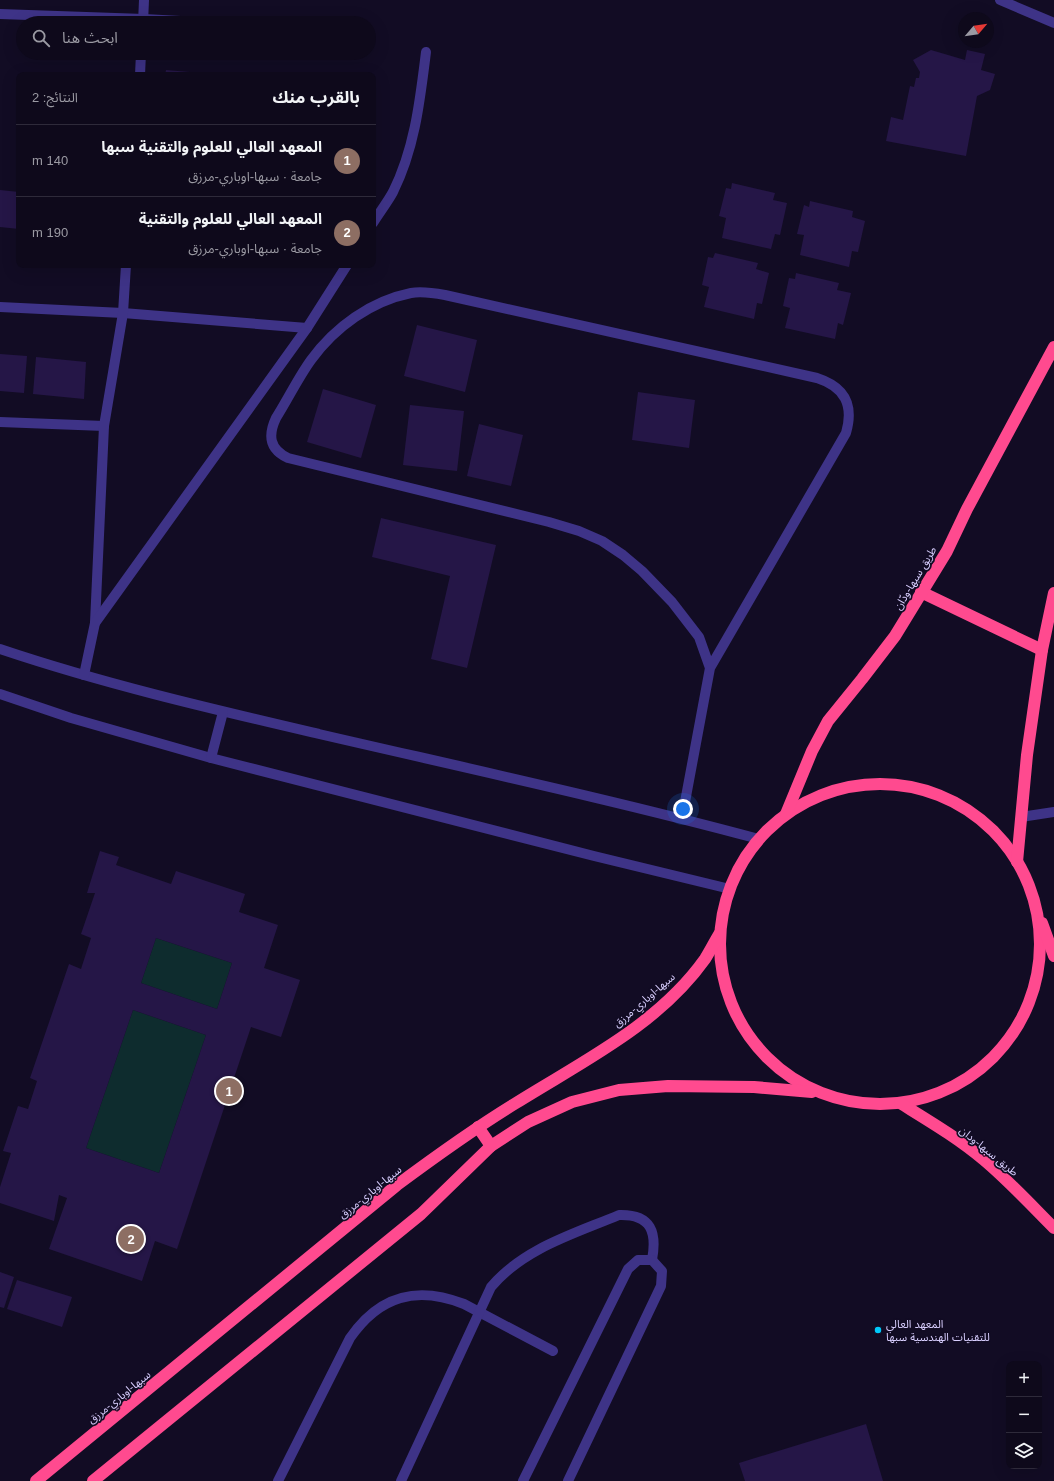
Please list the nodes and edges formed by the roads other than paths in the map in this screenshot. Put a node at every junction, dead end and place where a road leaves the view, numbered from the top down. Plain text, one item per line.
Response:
1 (144, 0) edge
2 (1000, 0) edge
3 (0, 14) edge
4 (41, 16) edge
5 (144, 16) edge
6 (1054, 23) edge
7 (426, 52) dead end
8 (141, 60) edge
9 (140, 72) edge
10 (376, 218) edge
11 (126, 268) edge
12 (345, 268) edge
13 (0, 307) edge
14 (122, 313) junction
15 (307, 328) junction
16 (1054, 347) edge
17 (0, 422) edge
18 (104, 426) junction
19 (921, 592) junction
20 (1054, 594) edge
21 (95, 623) junction
22 (0, 649) edge
23 (1042, 650) junction
24 (710, 668) junction
25 (84, 675) junction
26 (0, 694) edge
27 (223, 712) junction
28 (211, 758) junction
29 (1054, 812) edge
30 (786, 814) junction
31 (1021, 817) junction
32 (682, 818) junction
33 (759, 839) junction
34 (1016, 862) junction
35 (730, 889) junction
36 (1034, 902) junction
37 (721, 931) junction
38 (1054, 956) edge
39 (821, 1093) junction
40 (900, 1103) junction
41 (478, 1127) junction
42 (491, 1146) junction
43 (1054, 1228) edge
44 (652, 1260) junction
45 (479, 1312) junction
46 (553, 1351) dead end
47 (36, 1481) edge
48 (93, 1481) edge
49 (278, 1481) edge
50 (401, 1481) edge
51 (523, 1481) edge
52 (568, 1481) edge

1 - 5 street
2 - 6 street
3 - 4 street
7 - 10 street
8 - 9 street
11 - 14 street
12 - 15 street
13 - 14 street
14 - 15 street
14 - 18 street
15 - 21 street
16 - 19 highway, طريق سبها-ودّان
17 - 18 street
18 - 21 street
19 - 23 highway
19 - 30 highway, طريق سبها-ودّان
20 - 23 highway
21 - 25 street
22 - 25 street
23 - 31 highway
24 - 24 street
24 - 32 street
25 - 27 street
26 - 28 street
27 - 28 street
27 - 32 street
28 - 35 street
29 - 31 street
30 - 33 highway
30 - 34 highway
31 - 34 highway
32 - 33 street
33 - 35 highway
34 - 36 highway
35 - 37 highway
36 - 38 highway
36 - 40 highway
37 - 39 highway
37 - 41 highway, سبها-اوباري-مرزق
39 - 40 highway
39 - 42 highway
40 - 43 highway, طريق سبها-ودان
41 - 42 highway
41 - 47 highway, سبها-اوباري-مرزق
42 - 48 highway
44 - 45 street
44 - 51 street
44 - 52 street
45 - 46 street
45 - 49 street
45 - 50 street

